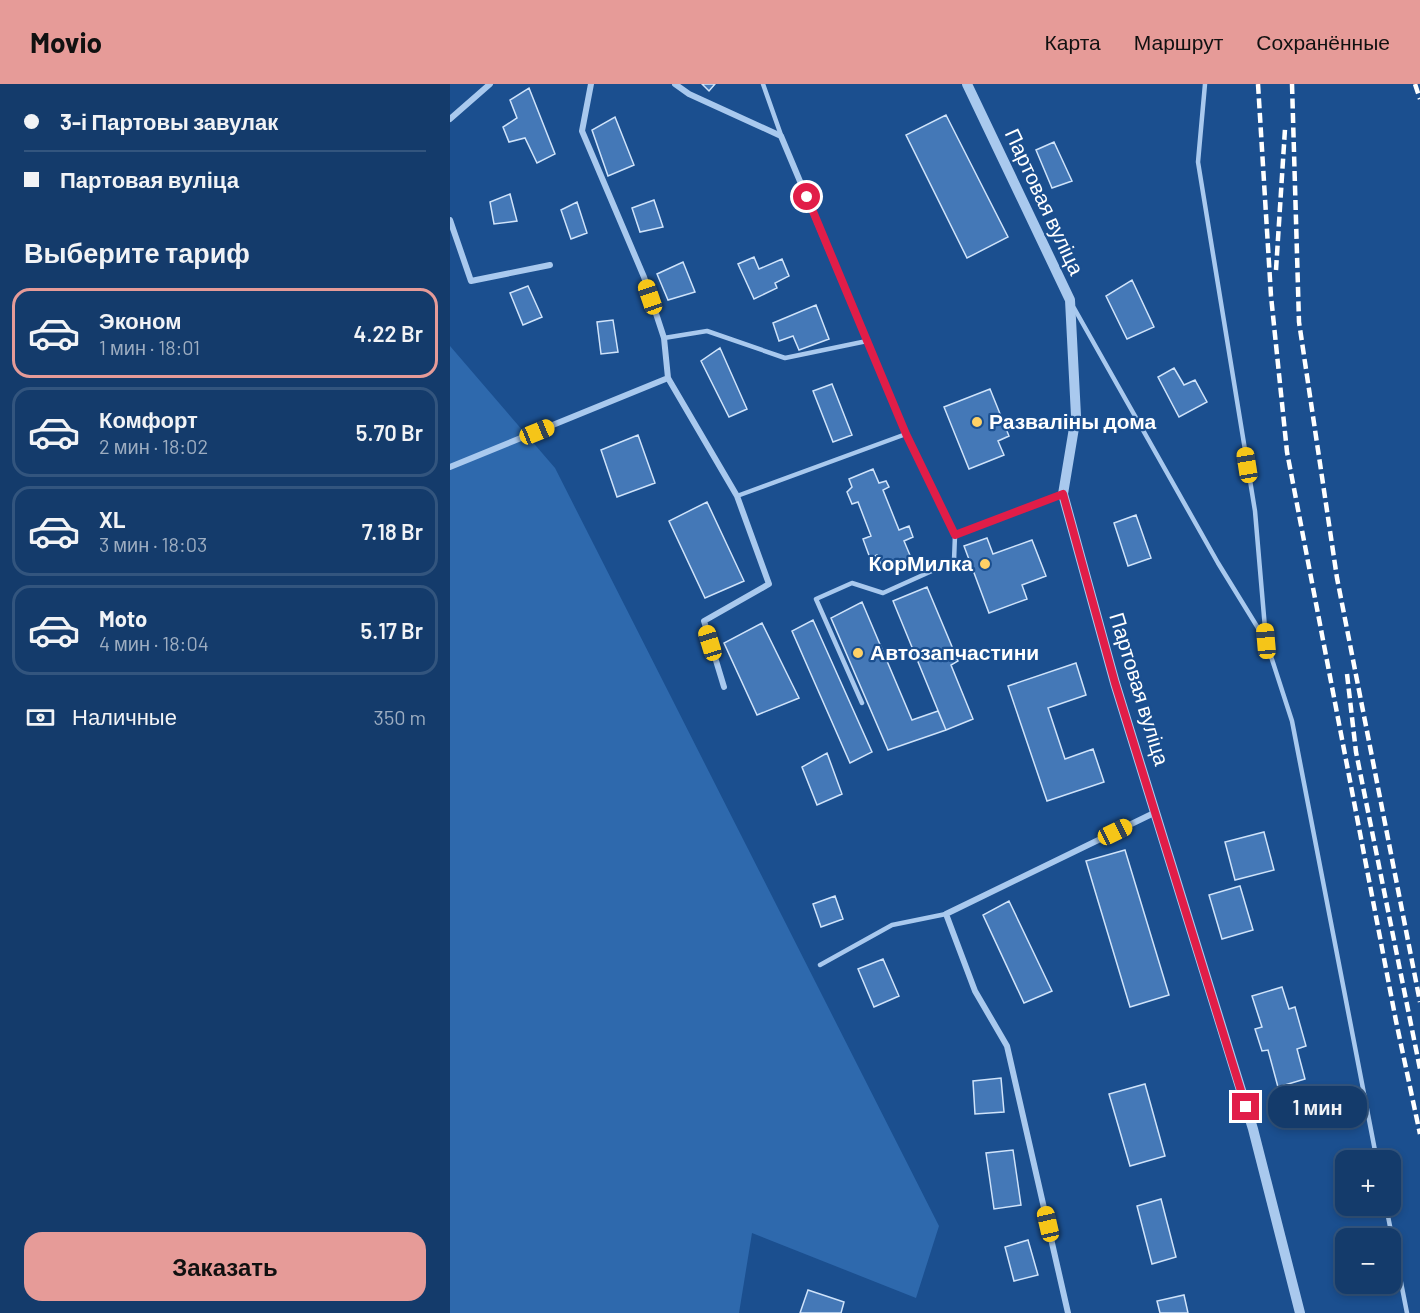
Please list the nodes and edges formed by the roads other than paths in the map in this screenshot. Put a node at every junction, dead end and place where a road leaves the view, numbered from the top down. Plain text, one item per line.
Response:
1 (490, 84) edge
2 (591, 84) edge
3 (675, 84) edge
4 (763, 84) edge
5 (967, 84) edge
6 (1205, 84) edge
7 (450, 119) edge
8 (781, 136) junction
9 (450, 220) edge
10 (550, 265) dead end
11 (1070, 300) junction
12 (664, 338) junction
13 (867, 341) junction
14 (668, 378) junction
15 (906, 434) junction
16 (450, 467) edge
17 (1063, 494) junction
18 (737, 495) junction
19 (955, 535) junction
20 (1266, 641) junction
21 (724, 687) dead end
22 (862, 703) dead end
23 (1157, 811) junction
24 (946, 914) junction
25 (819, 965) dead end
26 (1375, 1150) edge
27 (1388, 1216) edge
28 (1068, 1313) edge
29 (1300, 1313) edge
30 (1407, 1313) edge

1 - 7 street
2 - 12 street
3 - 8 street
4 - 8 lane
5 - 11 street, Партовая вуліца
6 - 20 lane
8 - 13 street
9 - 10 street
11 - 17 street, Партовая вуліца
11 - 20 lane
12 - 13 lane
12 - 14 street
13 - 15 street
14 - 16 street
14 - 18 street
15 - 18 lane
15 - 19 street
17 - 19 street
17 - 23 street, Партовая вуліца
18 - 21 street
19 - 22 lane
20 - 26 lane
23 - 24 street
23 - 29 street, Партовая вуліца
24 - 25 lane
24 - 28 street
27 - 30 lane

